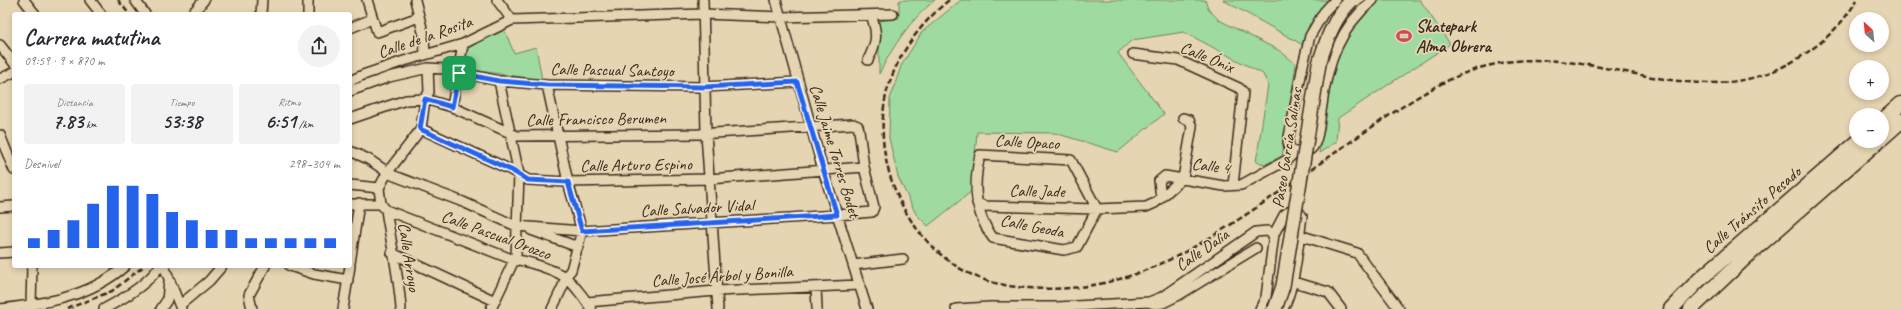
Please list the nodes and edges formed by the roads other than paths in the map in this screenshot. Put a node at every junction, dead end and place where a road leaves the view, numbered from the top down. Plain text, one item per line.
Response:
1 (24, 0) edge
2 (90, 0) edge
3 (134, 0) edge
4 (204, 0) edge
5 (262, 0) edge
6 (308, 0) edge
7 (367, 0) edge
8 (415, 0) edge
9 (497, 0) edge
10 (703, 0) edge
11 (776, 0) edge
12 (1335, 0) edge
13 (1345, 0) edge
14 (1352, 0) edge
15 (1373, 0) edge
16 (33, 12) edge
17 (99, 12) edge
18 (143, 12) edge
19 (194, 12) edge
20 (262, 12) edge
21 (308, 12) edge
22 (703, 14) junction
23 (893, 14) dead end
24 (871, 15) junction
25 (420, 17) junction
26 (781, 17) junction
27 (372, 19) junction
28 (512, 20) junction
29 (352, 27) edge
30 (463, 44) junction
31 (0, 45) edge
32 (1133, 54) dead end
33 (425, 55) junction
34 (12, 60) edge
35 (868, 60) dead end
36 (428, 68) junction
37 (12, 73) edge
38 (459, 73) junction
39 (0, 79) edge
40 (352, 80) edge
41 (499, 81) junction
42 (797, 82) junction
43 (547, 85) junction
44 (704, 87) junction
45 (352, 90) edge
46 (425, 99) junction
47 (1901, 104) edge
48 (452, 107) junction
49 (1889, 115) edge
50 (1183, 118) dead end
51 (352, 119) edge
52 (1901, 121) edge
53 (810, 128) junction
54 (420, 129) junction
55 (1889, 132) edge
56 (511, 133) junction
57 (706, 133) junction
58 (557, 134) junction
59 (0, 135) edge
60 (1851, 148) edge
61 (1870, 148) edge
62 (352, 151) edge
63 (1295, 152) junction
64 (0, 153) edge
65 (980, 155) joint
66 (12, 157) edge
67 (864, 167) junction
68 (383, 170) junction
69 (823, 170) junction
70 (519, 174) junction
71 (1183, 178) junction
72 (709, 180) junction
73 (568, 182) junction
74 (352, 185) edge
75 (1233, 185) junction
76 (379, 188) junction
77 (1161, 198) junction
78 (977, 203) junction
79 (354, 204) edge
80 (12, 206) edge
81 (0, 207) edge
82 (383, 207) junction
83 (1097, 209) junction
84 (837, 215) junction
85 (712, 224) junction
86 (520, 226) junction
87 (582, 231) junction
88 (352, 234) edge
89 (1274, 234) junction
90 (1300, 235) junction
91 (578, 247) junction
92 (1256, 248) dead end
93 (12, 252) edge
94 (0, 253) edge
95 (392, 253) junction
96 (903, 259) dead end
97 (514, 260) junction
98 (852, 264) junction
99 (32, 268) edge
100 (122, 268) edge
101 (159, 268) edge
102 (165, 268) edge
103 (220, 268) edge
104 (264, 268) edge
105 (296, 268) edge
106 (350, 268) edge
107 (565, 278) junction
108 (170, 280) junction
109 (348, 280) junction
110 (1291, 281) junction
111 (860, 285) junction
112 (816, 287) junction
113 (716, 291) junction
114 (1149, 302) junction
115 (493, 305) edge
116 (31, 306) junction
117 (589, 306) edge
118 (181, 307) edge
119 (403, 308) edge
120 (0, 309) edge
121 (104, 309) edge
122 (161, 309) edge
123 (252, 309) edge
124 (343, 309) edge
125 (552, 309) edge
126 (718, 309) edge
127 (817, 309) edge
128 (867, 309) edge
129 (956, 309) edge
130 (1260, 309) edge
131 (1269, 309) edge
132 (1275, 309) edge
133 (1283, 309) edge
134 (1341, 309) edge
135 (1399, 309) edge
136 (1671, 309) edge
137 (1691, 309) edge

1 - 16 street
2 - 17 street
3 - 18 street
4 - 19 street
5 - 20 street
6 - 21 street
7 - 27 street
8 - 25 street
9 - 28 street
10 - 22 street
11 - 26 street, Calle Jaime Torres Bodet
12 - 63 street
13 - 131 main road, Paseo García Salinas
14 - 132 main road, Paseo García Salinas, bridge
15 - 63 street
22 - 26 street, Calle de la Rosita
22 - 28 street, Calle de la Rosita
22 - 44 street
23 - 24 street, Calle de la Rosita
24 - 26 street, Calle de la Rosita
24 - 35 street
25 - 27 street
25 - 33 street
26 - 42 street, Calle Jaime Torres Bodet
27 - 29 street
28 - 30 street, Calle de la Rosita
30 - 33 street, Calle de la Rosita
30 - 38 street
31 - 34 street
32 - 75 street, Calle Ónix
33 - 40 street, Calle de la Rosita
36 - 38 street, Calle Pascual Santoyo
36 - 45 street, Calle Pascual Santoyo
36 - 46 street
37 - 39 street
38 - 41 street, Calle Pascual Santoyo
38 - 48 street
41 - 43 street, Calle Pascual Santoyo
41 - 56 street
42 - 44 street, Calle Pascual Santoyo
42 - 53 street, Calle Jaime Torres Bodet
43 - 44 street, Calle Pascual Santoyo
43 - 58 street
44 - 57 street
46 - 48 street, Calle Francisco Berumen
46 - 51 street, Calle Francisco Berumen
46 - 54 street
47 - 49 main road
48 - 56 street, Calle Francisco Berumen
50 - 71 street
52 - 55 main road
53 - 57 street, Calle Francisco Berumen
53 - 67 street, Calle Francisco Berumen
53 - 69 street, Calle Jaime Torres Bodet
54 - 68 street
54 - 70 street, Calle Arturo Espino
56 - 58 street, Calle Francisco Berumen
56 - 70 street
57 - 58 street, Calle Francisco Berumen
57 - 72 street
58 - 73 street
59 - 66 street
60 - 136 main road, Calle Tránsito Pesado
61 - 137 main road, Calle Tránsito Pesado
62 - 68 street
63 - 75 street, Calle 4
64 - 66 street
65 - 78 street, Calle Geoda
65 - 83 street, Calle Opaco
67 - 69 street, Calle Arturo Espino
67 - 84 street, Calle Salvador Vidal
68 - 76 street
68 - 86 street
69 - 72 street, Calle Arturo Espino
69 - 84 street, Calle Jaime Torres Bodet
70 - 73 street, Calle Arturo Espino
70 - 86 street
71 - 75 street, Calle 4
71 - 77 street, Calle Jade
71 - 77 street, Calle 4
72 - 73 street, Calle Arturo Espino
72 - 85 street
73 - 87 street
74 - 76 street
76 - 82 street, Calle Arroyo
77 - 83 street, Calle Jade
78 - 83 street, Calle Jade
78 - 83 street, Calle Geoda
79 - 82 street
79 - 88 street
80 - 81 street
82 - 95 street, Calle Arroyo
82 - 97 street, Calle Pascual Orozco
84 - 85 street, Calle Salvador Vidal
84 - 98 street, Calle Jaime Torres Bodet
85 - 87 street, Calle Salvador Vidal
85 - 113 street
86 - 87 street, Calle Salvador Vidal
86 - 91 street
86 - 97 street
87 - 91 street
89 - 90 street
89 - 114 street, Calle Dalia
89 - 130 street
90 - 110 street
90 - 135 street
91 - 107 street
92 - 114 street
93 - 94 street
95 - 115 street
95 - 119 street, Calle Arroyo
96 - 98 street
97 - 107 street, Calle Pascual Orozco
97 - 115 street
98 - 111 street, Calle Jaime Torres Bodet
99 - 116 street
100 - 116 street
101 - 121 street
102 - 108 street
103 - 118 street
104 - 123 street
105 - 109 street
106 - 109 street
107 - 117 street, Calle Pascual Orozco
107 - 125 street
108 - 118 street
108 - 122 street
109 - 124 street
110 - 133 street
110 - 134 street
111 - 112 street, Calle José Árbol y Bonilla
111 - 128 street, Calle Jaime Torres Bodet
112 - 113 street, Calle José Árbol y Bonilla
112 - 127 street
113 - 117 street, Calle José Árbol y Bonilla
113 - 126 street
114 - 129 street
116 - 120 street

